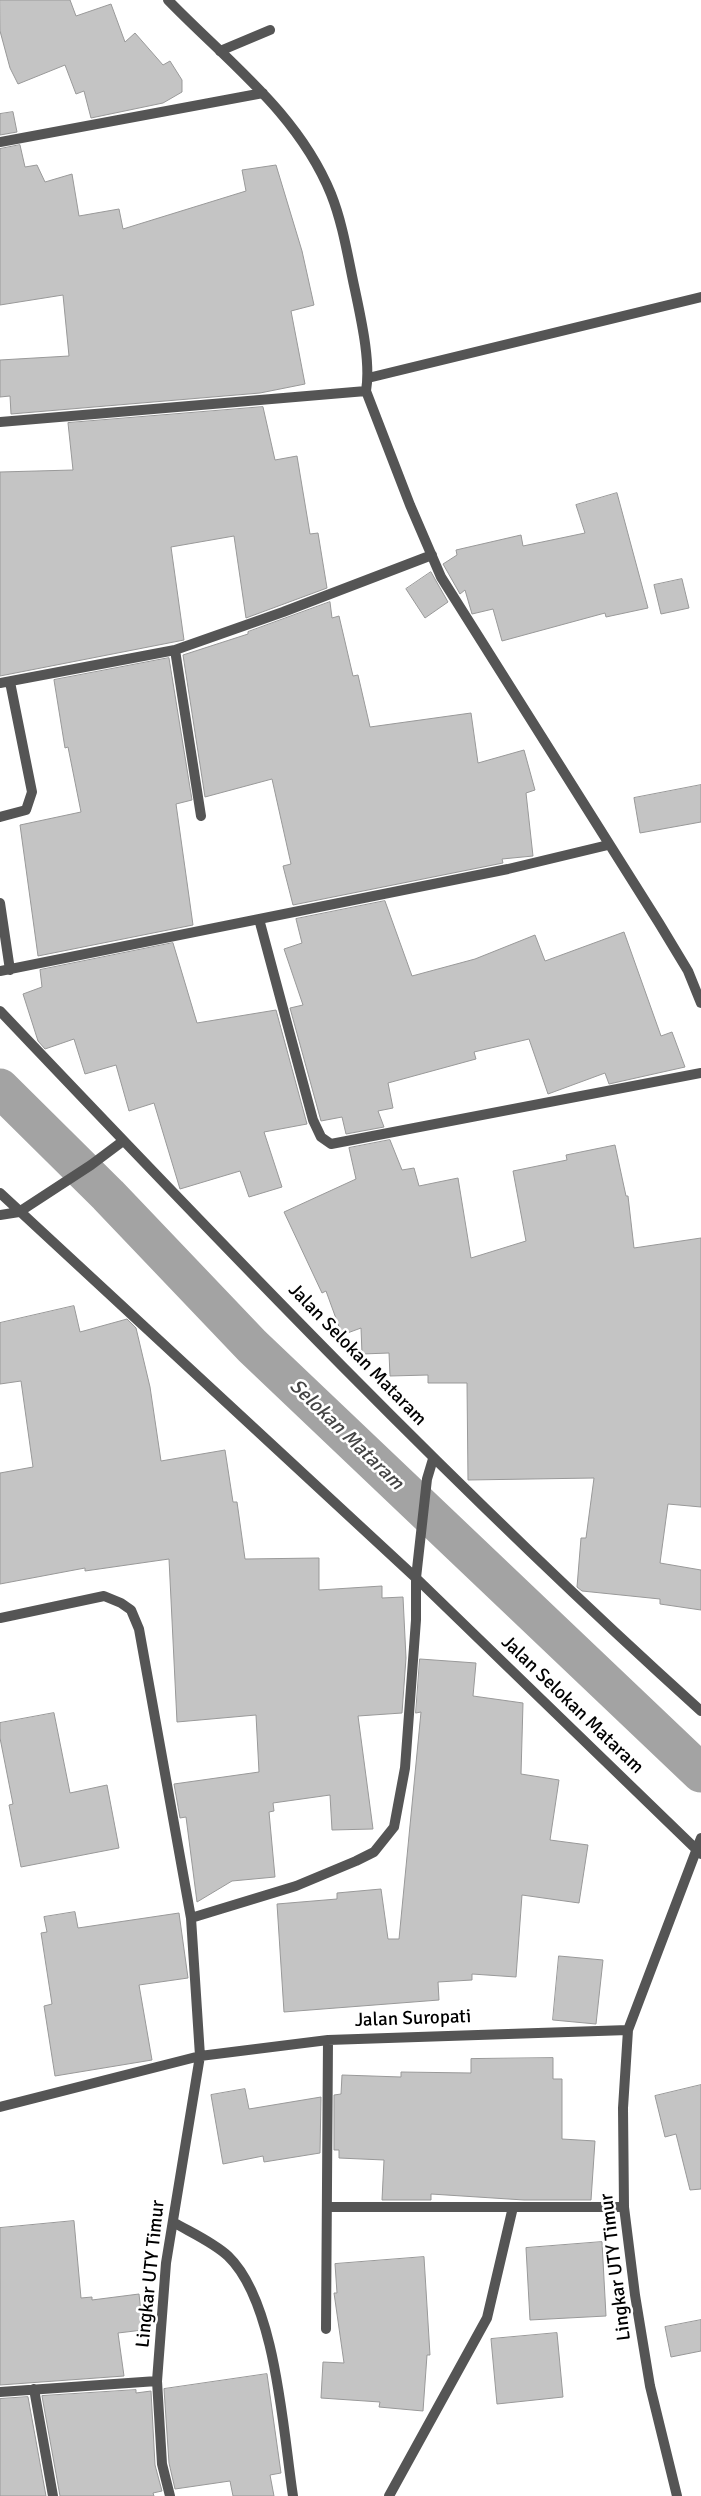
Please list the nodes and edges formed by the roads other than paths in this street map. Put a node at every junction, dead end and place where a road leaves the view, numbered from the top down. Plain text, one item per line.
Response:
1 (168, 0) edge
2 (270, 30) dead end
3 (220, 51) junction
4 (263, 93) junction
5 (0, 142) edge
6 (701, 297) edge
7 (368, 378) junction
8 (366, 391) junction
9 (0, 422) edge
10 (432, 555) junction
11 (175, 650) junction
12 (5, 682) edge
13 (201, 816) dead end
14 (0, 817) edge
15 (608, 845) junction
16 (0, 903) edge
17 (260, 919) junction
18 (5, 970) edge
19 (701, 1003) edge
20 (0, 1011) edge
21 (701, 1073) edge
22 (124, 1141) junction
23 (0, 1193) edge
24 (19, 1212) junction
25 (0, 1215) edge
26 (434, 1458) junction
27 (417, 1573) junction
28 (0, 1618) edge
29 (701, 1711) edge
30 (701, 1838) edge
31 (699, 1852) edge
32 (191, 1918) junction
33 (628, 2030) junction
34 (328, 2040) junction
35 (200, 2056) junction
36 (0, 2107) edge
37 (328, 2207) junction
38 (624, 2207) junction
39 (513, 2208) junction
40 (173, 2222) junction
41 (326, 2329) dead end
42 (157, 2381) junction
43 (34, 2389) junction
44 (0, 2392) edge
45 (53, 2496) edge
46 (170, 2496) edge
47 (292, 2496) edge
48 (389, 2496) edge
49 (677, 2496) edge

1 - 3 street
2 - 3 street
3 - 4 street
4 - 5 street
4 - 7 street
6 - 7 street
7 - 8 street
8 - 9 street
8 - 10 street
10 - 11 street
10 - 15 street
11 - 12 street
11 - 13 street
12 - 14 street
15 - 17 street
15 - 19 street
16 - 18 street
17 - 18 street
17 - 21 street
20 - 22 street, Jalan Selokan Mataram
22 - 24 street
22 - 26 street, Jalan Selokan Mataram
23 - 24 street, Jalan Selokan Mataram
24 - 25 street
24 - 27 street, Jalan Selokan Mataram
26 - 27 street
26 - 29 street, Jalan Selokan Mataram
27 - 31 street, Jalan Selokan Mataram
27 - 32 street
28 - 32 street, Lingkar UTY Timur
30 - 31 street, Lingkar UTY Timur
31 - 33 street, Lingkar UTY Timur
32 - 35 street, Lingkar UTY Timur
33 - 34 street, Jalan Suropati
33 - 38 street, Lingkar UTY Timur
34 - 35 street, Jalan Suropati
34 - 37 street
35 - 36 street, Jalan Suropati
35 - 40 street, Lingkar UTY Timur
37 - 39 street
37 - 41 street
38 - 39 street
38 - 49 street, Lingkar UTY Timur
39 - 48 street
40 - 42 street, Lingkar UTY Timur
40 - 47 street
42 - 43 street
42 - 46 street, Lingkar UTY Timur
43 - 44 street
43 - 45 street

